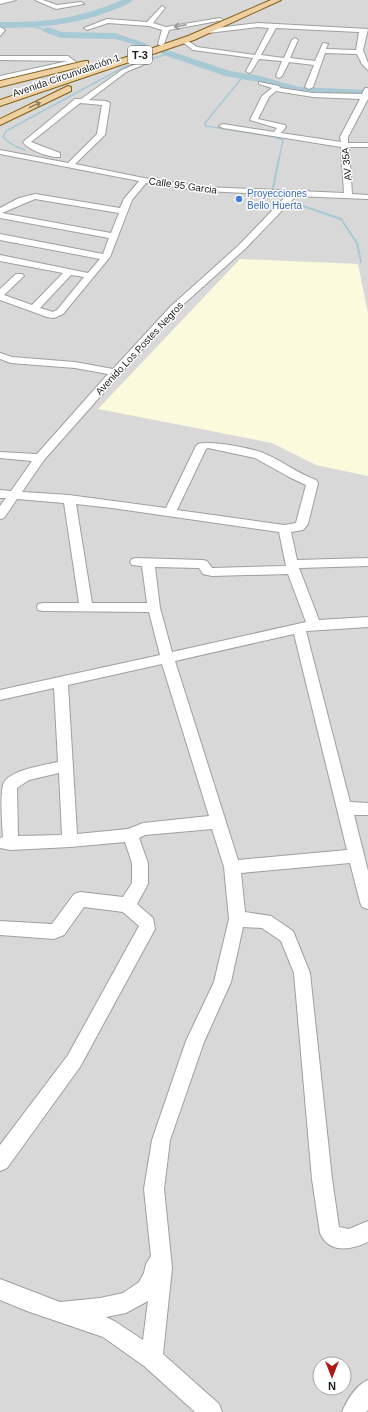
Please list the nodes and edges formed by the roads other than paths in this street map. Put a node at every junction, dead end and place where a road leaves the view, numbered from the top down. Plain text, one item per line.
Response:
1 (13, 0) edge
2 (38, 0) edge
3 (266, 0) edge
4 (277, 0) edge
5 (0, 2) edge
6 (81, 4) dead end
7 (162, 8) dead end
8 (121, 15) dead end
9 (223, 20) junction
10 (115, 21) junction
11 (149, 24) junction
12 (274, 25) junction
13 (87, 28) dead end
14 (162, 28) junction
15 (0, 29) edge
16 (126, 30) dead end
17 (208, 31) junction
18 (366, 31) edge
19 (146, 32) dead end
20 (0, 34) edge
21 (183, 40) junction
22 (295, 40) dead end
23 (160, 44) junction
24 (368, 48) edge
25 (359, 49) junction
26 (132, 56) junction
27 (257, 57) junction
28 (0, 58) edge
29 (286, 60) junction
30 (148, 61) dead end
31 (318, 63) junction
32 (368, 68) edge
33 (249, 71) dead end
34 (279, 76) dead end
35 (0, 78) edge
36 (261, 83) dead end
37 (0, 84) edge
38 (308, 87) dead end
39 (276, 89) junction
40 (367, 94) edge
41 (0, 98) edge
42 (84, 100) junction
43 (0, 103) edge
44 (0, 122) edge
45 (223, 126) dead end
46 (276, 135) junction
47 (344, 145) junction
48 (368, 145) edge
49 (0, 152) edge
50 (72, 163) junction
51 (144, 180) junction
52 (293, 194) junction
53 (348, 196) junction
54 (368, 197) edge
55 (0, 211) edge
56 (122, 215) junction
57 (0, 216) edge
58 (114, 236) junction
59 (0, 237) edge
60 (106, 257) junction
61 (0, 258) edge
62 (69, 272) junction
63 (19, 276) dead end
64 (91, 276) junction
65 (0, 295) edge
66 (33, 310) junction
67 (0, 356) edge
68 (10, 360) junction
69 (0, 368) edge
70 (115, 372) junction
71 (0, 455) edge
72 (40, 458) junction
73 (0, 494) edge
74 (14, 494) junction
75 (69, 499) junction
76 (170, 511) junction
77 (0, 515) edge
78 (284, 529) junction
79 (368, 562) edge
80 (293, 567) junction
81 (43, 606) dead end
82 (86, 607) junction
83 (154, 608) junction
84 (368, 622) edge
85 (314, 625) junction
86 (299, 628) junction
87 (167, 657) junction
88 (60, 681) junction
89 (0, 695) edge
90 (66, 766) junction
91 (343, 808) junction
92 (368, 809) edge
93 (217, 822) junction
94 (130, 835) junction
95 (70, 841) junction
96 (356, 856) junction
97 (232, 868) junction
98 (368, 902) edge
99 (127, 905) junction
100 (237, 919) junction
101 (0, 928) edge
102 (0, 1161) edge
103 (368, 1231) edge
104 (160, 1248) junction
105 (0, 1289) edge
106 (57, 1311) junction
107 (152, 1358) junction
108 (368, 1391) edge
109 (210, 1412) edge
110 (353, 1412) edge

1 - 5 street
2 - 6 street
3 - 9 main road, Avenida Circunvalación 1 / T-3
4 - 17 main road, Avenida Circunvalación 1 / T-3
7 - 11 street
8 - 10 street
9 -> 14 street
9 - 23 main road, Avenida Circunvalación 1 / T-3
10 - 11 street
10 - 13 street
10 - 16 street
11 - 14 street
12 - 17 street
12 - 18 street
12 - 27 street
14 - 19 street
14 - 23 street
15 - 20 street
17 - 21 main road, Avenida Circunvalación 1 / T-3
18 - 25 street
21 - 26 main road, Avenida Circunvalación 1 / T-3
21 - 27 street
22 - 29 street
23 - 26 main road, Avenida Circunvalación 1 / T-3
24 - 25 street
25 - 31 street
25 - 32 street
26 - 37 main road
26 - 41 main road, Avenida Circunvalación 1 / T-3
26 - 43 main road, Avenida Circunvalación 1 / T-3
44 -> 26 main road
27 - 29 street
27 - 33 street
28 - 35 street
29 - 31 street
29 - 34 street
30 - 42 street
31 - 38 street
36 - 39 street
39 - 40 street
39 - 46 street
40 - 47 street, AV 35A
42 - 50 street
42 - 50 street
45 - 46 street
46 - 47 street
47 - 48 street
47 - 53 street, AV 35A
49 - 50 street, Calle 95 Garcia
50 - 51 street, Calle 95 Garcia
51 - 52 street, Calle 95 Garcia
51 - 56 street
52 - 53 street, Calle 95 Garcia
52 - 70 street, Avenido Los Postes Negros
53 - 54 street, Calle 95 Garcia
55 - 56 street
56 - 58 street
57 - 58 street
58 - 60 street
59 - 60 street
60 - 64 street
61 - 62 street
62 - 64 street
62 - 66 street
63 - 65 street
64 - 66 street
65 - 66 street
67 - 68 street
68 - 69 street
68 - 70 street
70 - 72 street, Avenido Los Postes Negros
71 - 72 street
72 - 74 street, Avenido Los Postes Negros
73 - 74 street
74 - 75 street
74 - 77 street, Avenido Los Postes Negros
75 - 76 street
75 - 82 street
76 - 78 street
76 - 78 street
78 - 80 street
79 - 80 street
80 - 83 street
80 - 85 street
81 - 82 street
82 - 83 street
83 - 87 street
84 - 85 street
85 - 86 street
86 - 87 street
86 - 91 street
87 - 88 street
87 - 93 street
88 - 89 street
88 - 90 street
90 - 95 street
90 - 95 street
91 - 92 street
91 - 96 street
93 - 94 street
93 - 97 street
94 - 95 street
94 - 99 street
96 - 97 street
96 - 98 street
97 - 100 street
99 - 101 street
99 - 102 street
100 - 103 street
100 - 104 street
104 - 106 street
104 - 107 street
105 - 106 street
106 - 107 street
107 - 109 street
108 - 110 street

